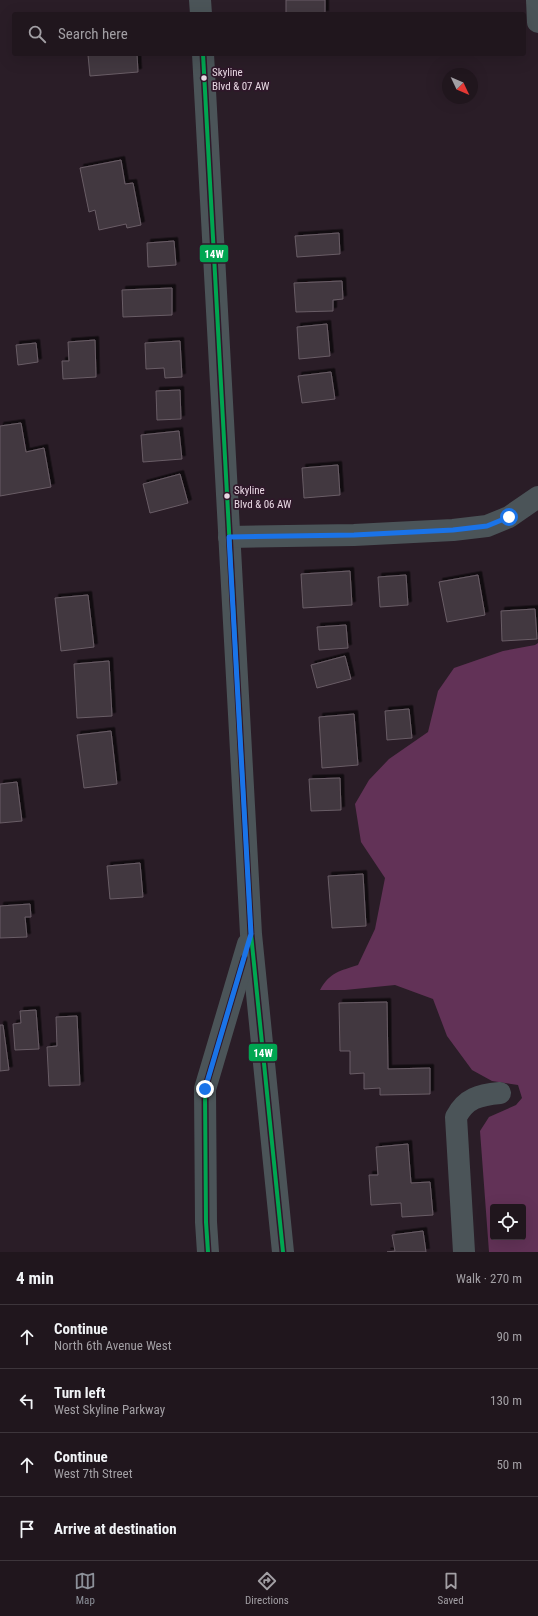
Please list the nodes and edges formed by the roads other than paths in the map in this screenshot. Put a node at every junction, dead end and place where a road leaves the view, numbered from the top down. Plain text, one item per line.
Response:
1 (200, 0) edge
2 (537, 0) edge
3 (201, 12) edge
4 (538, 22) edge
5 (203, 56) edge
6 (538, 497) edge
7 (229, 537) junction
8 (251, 934) junction
9 (500, 1093) dead end
10 (208, 1252) edge
11 (283, 1252) edge
12 (464, 1252) edge

1 - 3 street
2 - 4 street
5 - 7 street
6 - 7 street
7 - 8 street
8 - 10 street
8 - 11 street
9 - 12 street

